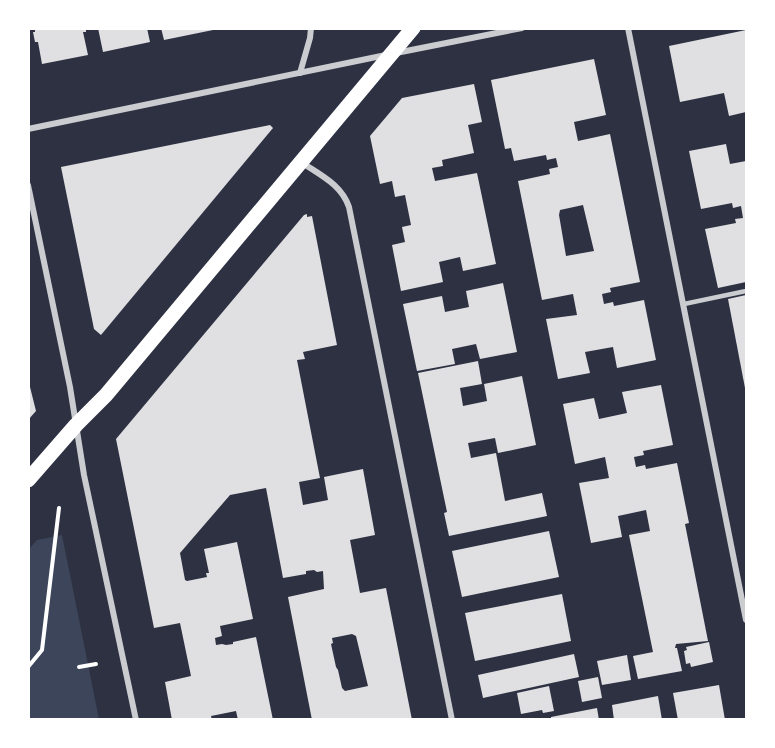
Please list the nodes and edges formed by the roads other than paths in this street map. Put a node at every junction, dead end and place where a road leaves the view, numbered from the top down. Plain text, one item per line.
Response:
1 (311, 28) edge
2 (413, 28) edge
3 (522, 28) edge
4 (628, 28) edge
5 (392, 54) junction
6 (300, 73) junction
7 (28, 129) edge
8 (301, 162) junction
9 (28, 185) edge
10 (747, 291) edge
11 (684, 304) junction
12 (76, 425) junction
13 (28, 480) edge
14 (747, 620) edge
15 (136, 720) edge
16 (452, 720) edge

1 - 6 street
2 - 5 main road
3 - 5 street
4 - 11 street
5 - 6 street
5 - 8 main road
6 - 7 street
8 - 12 main road
8 - 16 street
9 - 12 street
10 - 11 lane
11 - 14 street
12 - 13 main road
12 - 15 street

